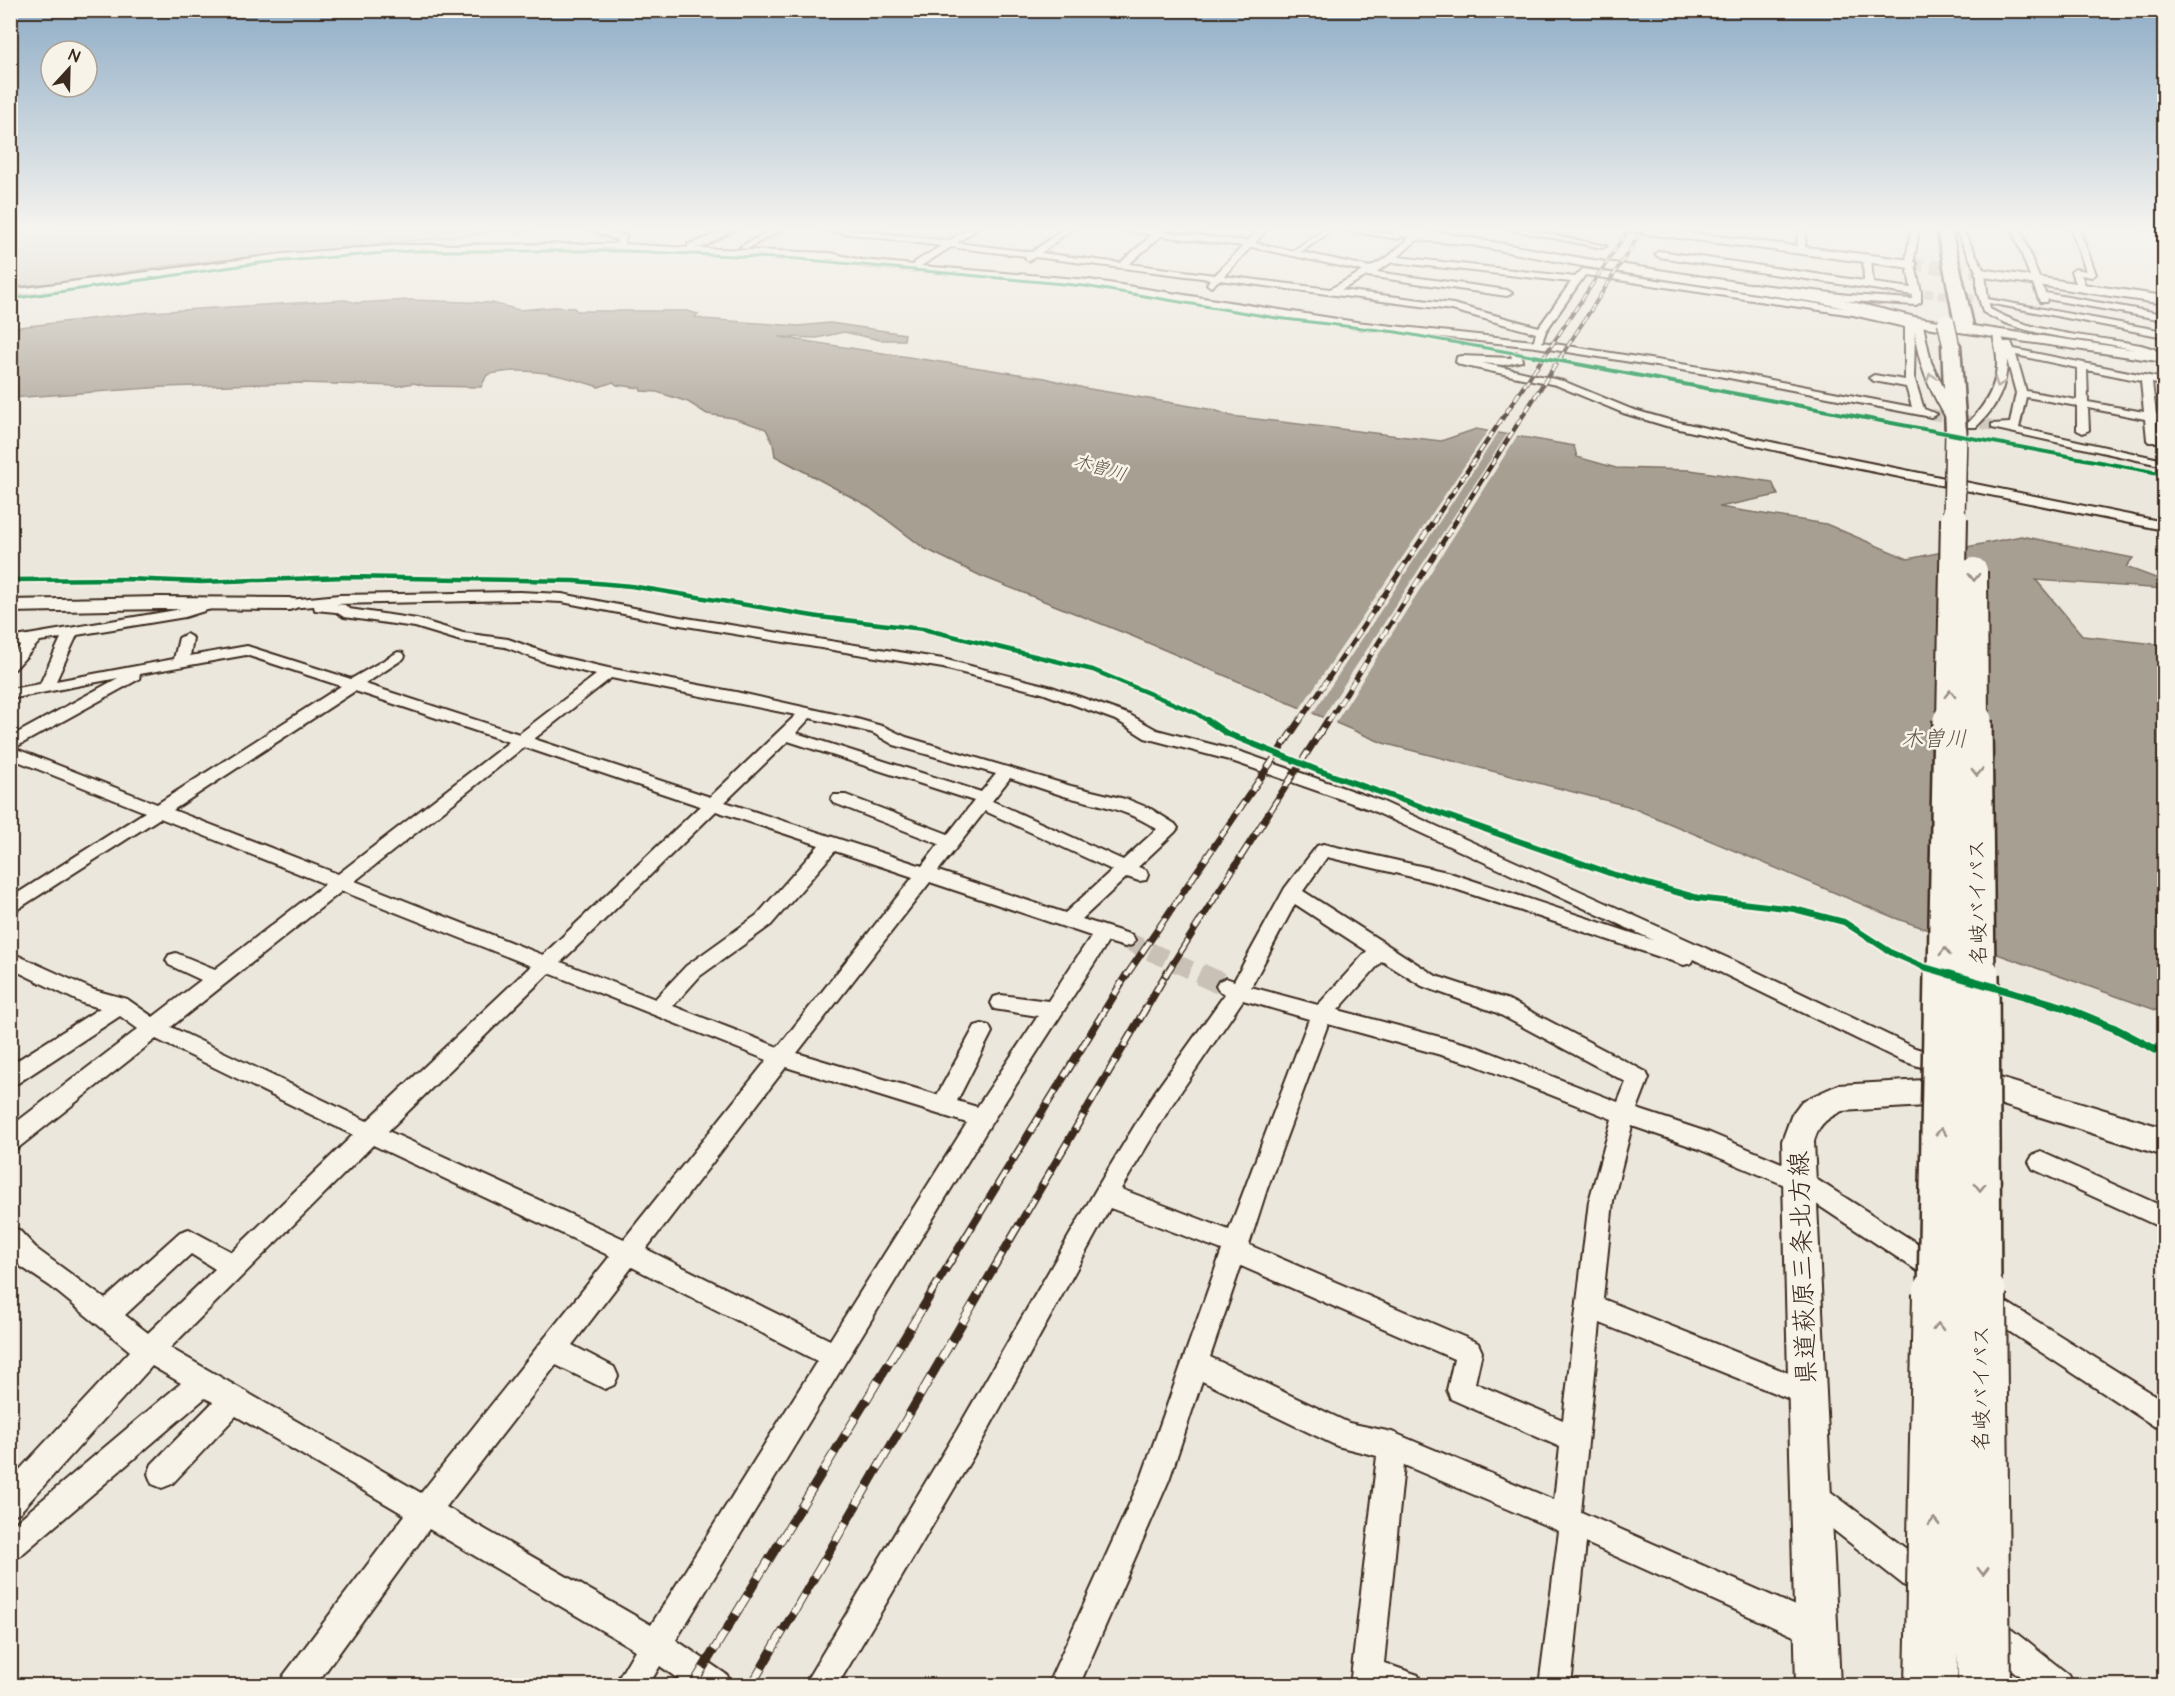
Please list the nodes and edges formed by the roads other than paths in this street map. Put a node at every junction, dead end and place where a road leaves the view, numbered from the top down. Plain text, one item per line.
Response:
1 (1243, 308) edge
2 (1263, 308) edge
3 (1491, 308) edge
4 (1558, 308) edge
5 (1850, 308) edge
6 (1850, 308) edge
7 (1950, 308) edge
8 (1985, 308) tunnel mouth
9 (2029, 308) edge
10 (2047, 308) edge
11 (2094, 308) edge
12 (2112, 308) edge
13 (1855, 309) junction
14 (2048, 312) junction
15 (2164, 317) edge
16 (2095, 321) junction
17 (1915, 323) junction
18 (2040, 329) junction
19 (2001, 333) junction
20 (2164, 334) edge
21 (1538, 338) junction
22 (2010, 351) junction
23 (1516, 355) dead end
24 (2162, 357) edge
25 (1966, 362) junction
26 (2082, 365) junction
27 (1874, 378) dead end
28 (2146, 378) junction
29 (2164, 382) edge
30 (1910, 384) junction
31 (2021, 393) junction
32 (2082, 404) junction
33 (2152, 416) junction
34 (2164, 419) edge
35 (1977, 429) junction
36 (2083, 430) dead end
37 (2153, 440) dead end
38 (2164, 463) edge
39 (2164, 526) edge
40 (212, 604) junction
41 (289, 604) junction
42 (12, 607) edge
43 (71, 632) junction
44 (35, 638) junction
45 (186, 638) dead end
46 (10, 642) edge
47 (398, 656) dead end
48 (181, 662) junction
49 (10, 666) edge
50 (148, 668) junction
51 (608, 673) junction
52 (354, 685) junction
53 (46, 687) junction
54 (10, 694) edge
55 (807, 713) junction
56 (784, 734) junction
57 (521, 740) junction
58 (10, 744) edge
59 (10, 752) edge
60 (1006, 772) junction
61 (840, 799) dead end
62 (984, 801) junction
63 (711, 803) junction
64 (160, 811) junction
65 (951, 842) junction
66 (831, 843) junction
67 (1132, 871) junction
68 (925, 873) junction
69 (339, 882) junction
70 (1292, 893) junction
71 (10, 907) edge
72 (1068, 921) junction
73 (1380, 950) junction
74 (10, 959) edge
75 (177, 960) dead end
76 (545, 964) junction
77 (216, 978) junction
78 (1759, 982) junction
79 (1232, 988) junction
80 (1001, 1003) dead end
81 (120, 1005) junction
82 (659, 1008) junction
83 (1052, 1010) junction
84 (1321, 1015) junction
85 (153, 1028) junction
86 (982, 1032) dead end
87 (781, 1057) junction
88 (10, 1077) edge
89 (1994, 1089) junction
90 (943, 1106) junction
91 (1624, 1114) junction
92 (982, 1118) junction
93 (370, 1133) junction
94 (10, 1141) edge
95 (2164, 1142) edge
96 (2041, 1162) dead end
97 (1800, 1181) junction
98 (1106, 1193) junction
99 (2164, 1218) edge
100 (10, 1238) edge
101 (1235, 1248) junction
102 (629, 1253) junction
103 (234, 1267) junction
104 (1590, 1306) junction
105 (106, 1316) junction
106 (553, 1349) junction
107 (149, 1350) junction
108 (835, 1356) junction
109 (1196, 1364) junction
110 (606, 1376) dead end
111 (203, 1382) junction
112 (1807, 1393) junction
113 (233, 1400) junction
114 (2164, 1416) edge
115 (1575, 1439) junction
116 (1392, 1446) junction
117 (162, 1474) dead end
118 (1811, 1495) junction
119 (10, 1502) edge
120 (425, 1511) junction
121 (1570, 1521) junction
122 (10, 1546) edge
123 (1816, 1631) junction
124 (656, 1645) junction
125 (1367, 1679) edge
126 (302, 1683) edge
127 (630, 1686) edge
128 (716, 1686) edge
129 (819, 1686) edge
130 (1063, 1686) edge
131 (1407, 1686) edge
132 (1555, 1686) edge
133 (1818, 1686) edge
134 (1931, 1686) edge
135 (1983, 1686) edge
136 (2058, 1686) edge

1 - 21 street
2 - 21 street
3 - 21 street
4 - 21 street
5 - 13 street
6 - 13 street
7 - 25 highway, 名岐バイパス
8 - 18 street
9 - 14 street
10 - 14 street
11 - 16 street
12 - 15 street
13 - 17 street
14 - 16 street
16 - 18 street
16 - 20 street
17 - 19 street
17 - 30 street
35 -> 17 street
18 - 24 street
19 - 22 street
19 - 24 street
19 -> 35 street
21 - 30 street
22 - 26 street
22 - 31 street
23 - 39 street
25 - 35 highway, 名岐バイパス
25 - 35 highway, 名岐バイパス
26 - 28 street
26 - 32 street
27 - 30 street
28 - 29 street
28 - 33 street
31 - 32 street
31 - 35 street
32 - 33 street
32 - 36 street
33 - 34 street
33 - 37 street
35 - 38 street
134 -> 35 highway, 名岐バイパス, bridge
35 -> 135 highway, 名岐バイパス, bridge
40 - 41 street
40 - 42 street
40 - 43 street
41 - 51 street
41 - 78 street
43 - 44 street
43 - 53 street
44 - 46 street
44 - 49 street
45 - 48 street
47 - 52 street
48 - 50 street
48 - 52 street
50 - 53 street
50 - 58 street
51 - 55 street
51 - 57 street
52 - 57 street
52 - 64 street
53 - 54 street
55 - 56 street
55 - 60 street
56 - 62 street
56 - 63 street
57 - 63 street
57 - 69 street
59 - 64 street
60 - 62 street
60 - 67 street
61 - 65 street
62 - 65 street
62 - 67 street
63 - 66 street
63 - 76 street
64 - 69 street
64 - 71 street
65 - 68 street
66 - 68 street
66 - 82 street
67 - 72 street
68 - 72 street
68 - 87 street
69 - 76 street
69 - 77 street
70 - 73 street
70 - 78 street
70 - 79 street
72 - 83 street
73 - 84 street
73 - 91 street
74 - 81 street
75 - 77 street
76 - 82 street
76 - 93 street
77 - 85 street
78 - 89 street
79 - 84 street
79 - 98 street
80 - 83 street
81 - 85 street
81 - 88 street
82 - 87 street
83 - 92 street
84 - 91 street
84 - 101 street
85 - 93 street
85 - 94 street
86 - 90 street
87 - 90 street
87 - 102 street
89 - 95 street, 県道萩原三条北方線
89 - 97 street, 県道萩原三条北方線
90 - 92 street
91 - 97 street
91 - 104 street
92 - 108 street
93 - 102 street
93 - 103 street
96 - 99 street
97 - 112 street, 県道萩原三条北方線
97 - 114 street
98 - 101 street
98 - 129 street
100 - 105 street
101 - 109 street
101 - 115 street
102 - 106 street
102 - 108 street
103 - 105 street
103 - 107 street
104 - 112 street
104 - 115 street
105 - 107 street
106 - 110 street
106 - 120 street
107 - 111 street
107 - 119 street
108 - 124 street
109 - 116 street
109 - 130 street
111 - 113 street
111 - 122 street
112 - 118 street, 県道萩原三条北方線
113 - 117 street
113 - 120 street
115 - 121 street
116 - 121 street
116 - 125 street
118 - 123 street, 県道萩原三条北方線
118 - 136 street
120 - 124 street
120 - 126 street
121 - 123 street
121 - 132 street
123 - 133 street, 県道萩原三条北方線
124 - 127 street
124 - 128 street
125 - 131 street

